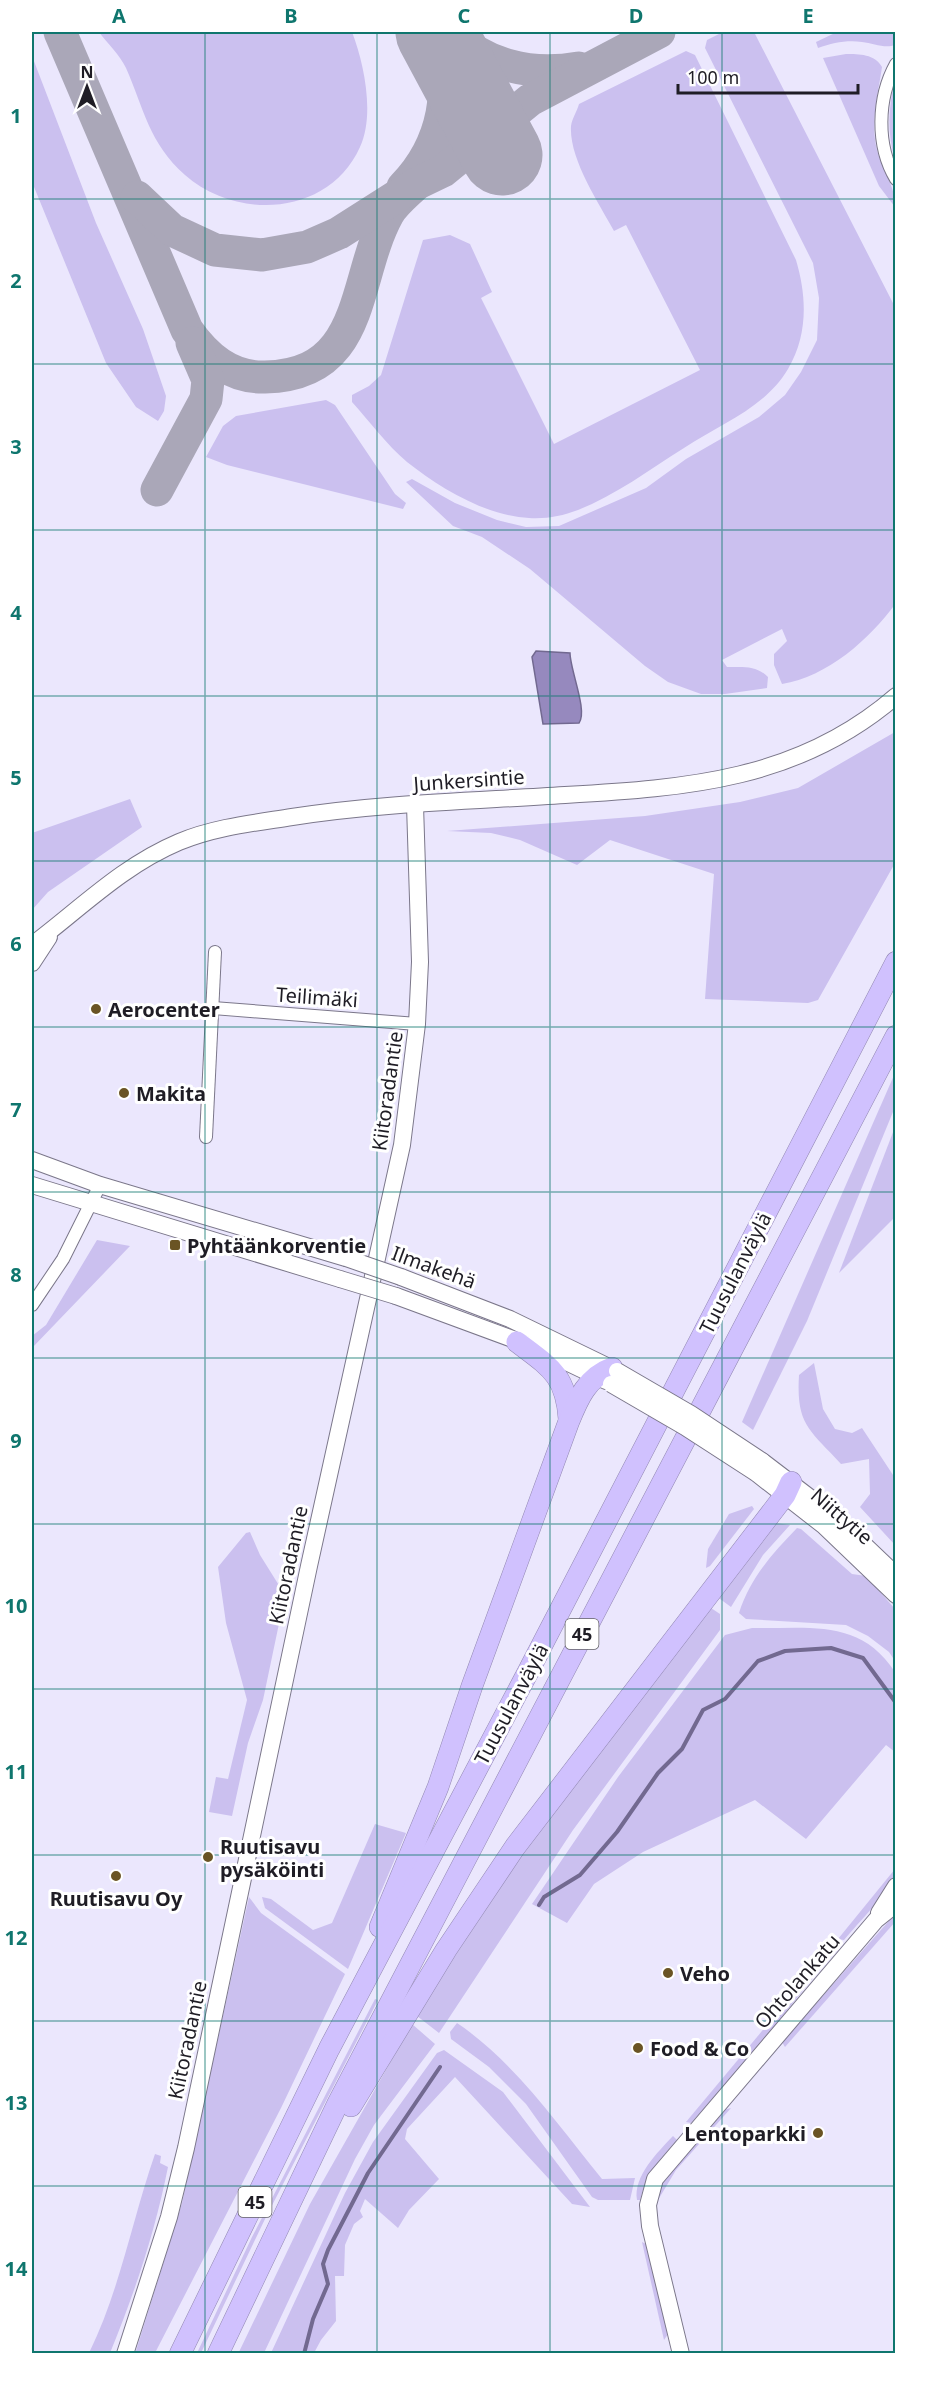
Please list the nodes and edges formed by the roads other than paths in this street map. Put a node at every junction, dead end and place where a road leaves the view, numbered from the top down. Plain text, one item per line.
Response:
1 (896, 64) edge
2 (896, 179) edge
3 (896, 696) edge
4 (415, 805) junction
5 (54, 928) junction
6 (32, 945) edge
7 (215, 952) dead end
8 (896, 962) edge
9 (32, 963) edge
10 (213, 1008) junction
11 (417, 1024) junction
12 (896, 1036) edge
13 (206, 1137) dead end
14 (32, 1160) edge
15 (32, 1185) edge
16 (100, 1185) junction
17 (92, 1204) junction
18 (32, 1305) edge
19 (518, 1342) junction
20 (609, 1375) junction
21 (569, 1421) junction
22 (788, 1489) junction
23 (896, 1575) edge
24 (896, 1595) edge
25 (896, 1886) edge
26 (896, 1904) edge
27 (876, 1920) junction
28 (329, 2049) junction
29 (274, 2235) junction
30 (133, 2324) junction
31 (118, 2354) edge
32 (125, 2354) edge
33 (180, 2354) edge
34 (218, 2354) edge
35 (681, 2354) edge

1 - 2 street
3 - 4 main road, Junkersintie
4 - 5 main road, Junkersintie
4 - 11 main road, Kiitoradantie
5 - 6 main road, Junkersintie
5 - 9 main road, Junkersintie
7 - 10 street
8 - 28 highway, Tuusulanväylä / 45
10 - 11 street, Teilimäki
10 - 13 street
11 - 30 main road, Kiitoradantie
12 - 29 highway, Tuusulanväylä / 45
14 - 16 main road, Ilmakehä
15 - 17 main road, Ilmakehä
16 - 17 street
16 - 20 main road, Ilmakehä, bridge
17 - 18 street
17 - 19 main road, Ilmakehä, bridge
19 - 20 main road, Ilmakehä
19 - 21 highway
20 - 21 highway
20 - 22 main road, Ilmakehä, bridge
21 - 28 highway
22 - 23 main road, Niittytie
22 - 24 main road, Niittytie
22 - 29 highway
25 - 27 main road, Ohtolankatu
26 - 27 main road, Ohtolankatu
27 - 35 main road, Ohtolankatu
28 - 33 highway, Tuusulanväylä / 45
29 - 34 highway, Tuusulanväylä / 45
30 - 31 main road, Kiitoradantie
30 - 32 main road, Kiitoradantie

